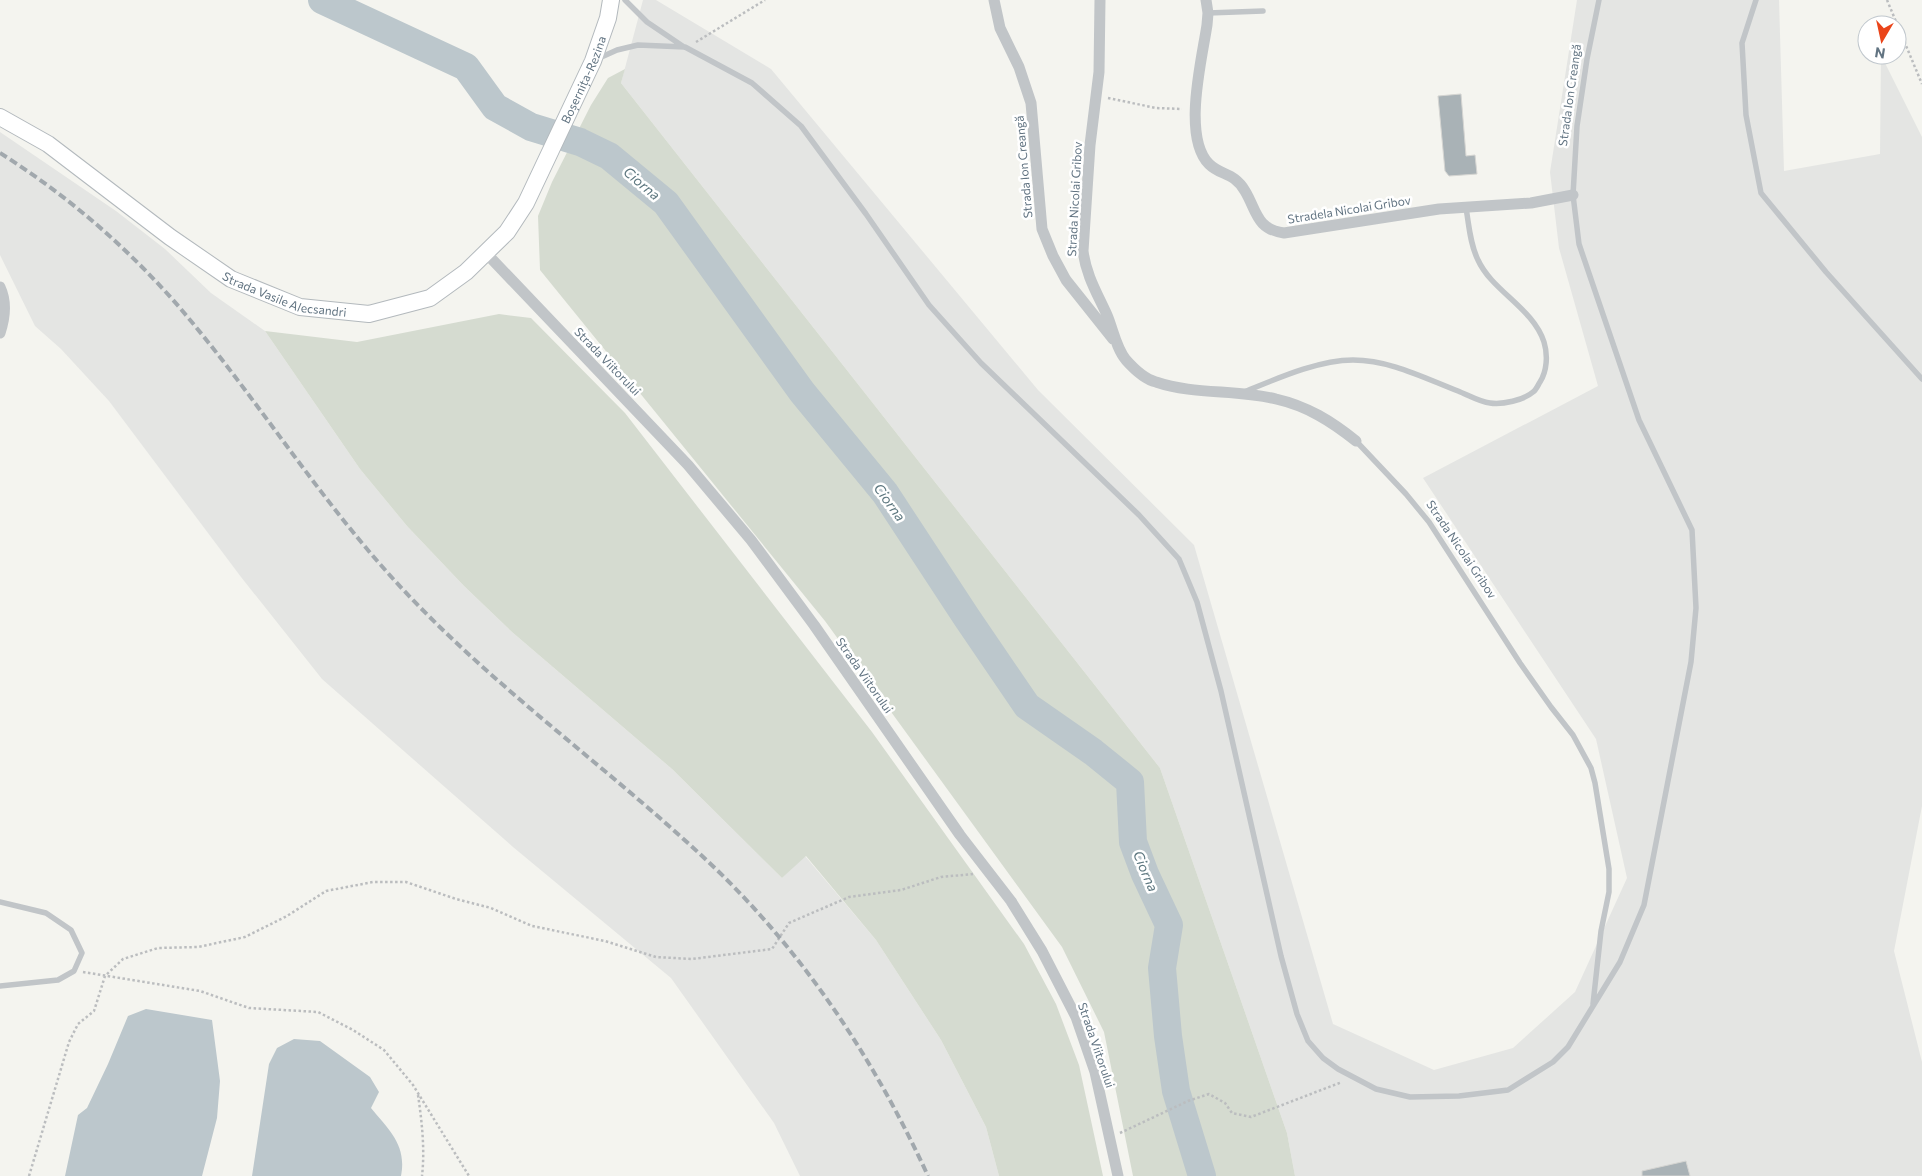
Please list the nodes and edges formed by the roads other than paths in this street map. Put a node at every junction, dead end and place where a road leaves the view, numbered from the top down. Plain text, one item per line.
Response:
1 (611, 0) edge
2 (625, 0) edge
3 (994, 0) edge
4 (1100, 0) edge
5 (1206, 0) edge
6 (1599, 0) edge
7 (1756, 0) edge
8 (1263, 11) dead end
9 (1208, 13) junction
10 (685, 48) junction
11 (593, 62) junction
12 (0, 117) edge
13 (548, 156) joint
14 (1573, 195) junction
15 (1466, 208) junction
16 (486, 253) junction
17 (0, 287) edge
18 (0, 333) edge
19 (1118, 346) junction
20 (1922, 379) edge
21 (1240, 393) junction
22 (1356, 441) joint
23 (0, 902) edge
24 (0, 986) edge
25 (1593, 1005) junction
26 (1118, 1176) edge

1 - 11 main road, Boșernița-Rezina
2 - 10 lane, Strada Ion Creangă
3 - 19 street, Strada Ion Creangă
4 - 19 street, Strada Nicolai Gribov
5 - 9 street, Stradela Nicolai Gribov
6 - 14 lane, Strada Ion Creangă
7 - 20 lane
8 - 9 lane
9 - 15 street, Stradela Nicolai Gribov
10 - 11 lane
10 - 25 lane, Strada Ion Creangă
11 - 13 main road, Boșernița-Rezina
12 - 16 main road, Strada Vasile Alecsandri
13 - 16 main road, Strada Vasile Alecsandri
14 - 15 street, Stradela Nicolai Gribov
14 - 25 lane, Strada Ion Creangă
15 - 21 lane
16 - 26 street, Strada Viitorului
17 - 18 street
19 - 21 street, Strada Nicolai Gribov
21 - 22 street, Strada Nicolai Gribov
22 - 25 lane, Strada Nicolai Gribov
23 - 24 lane

